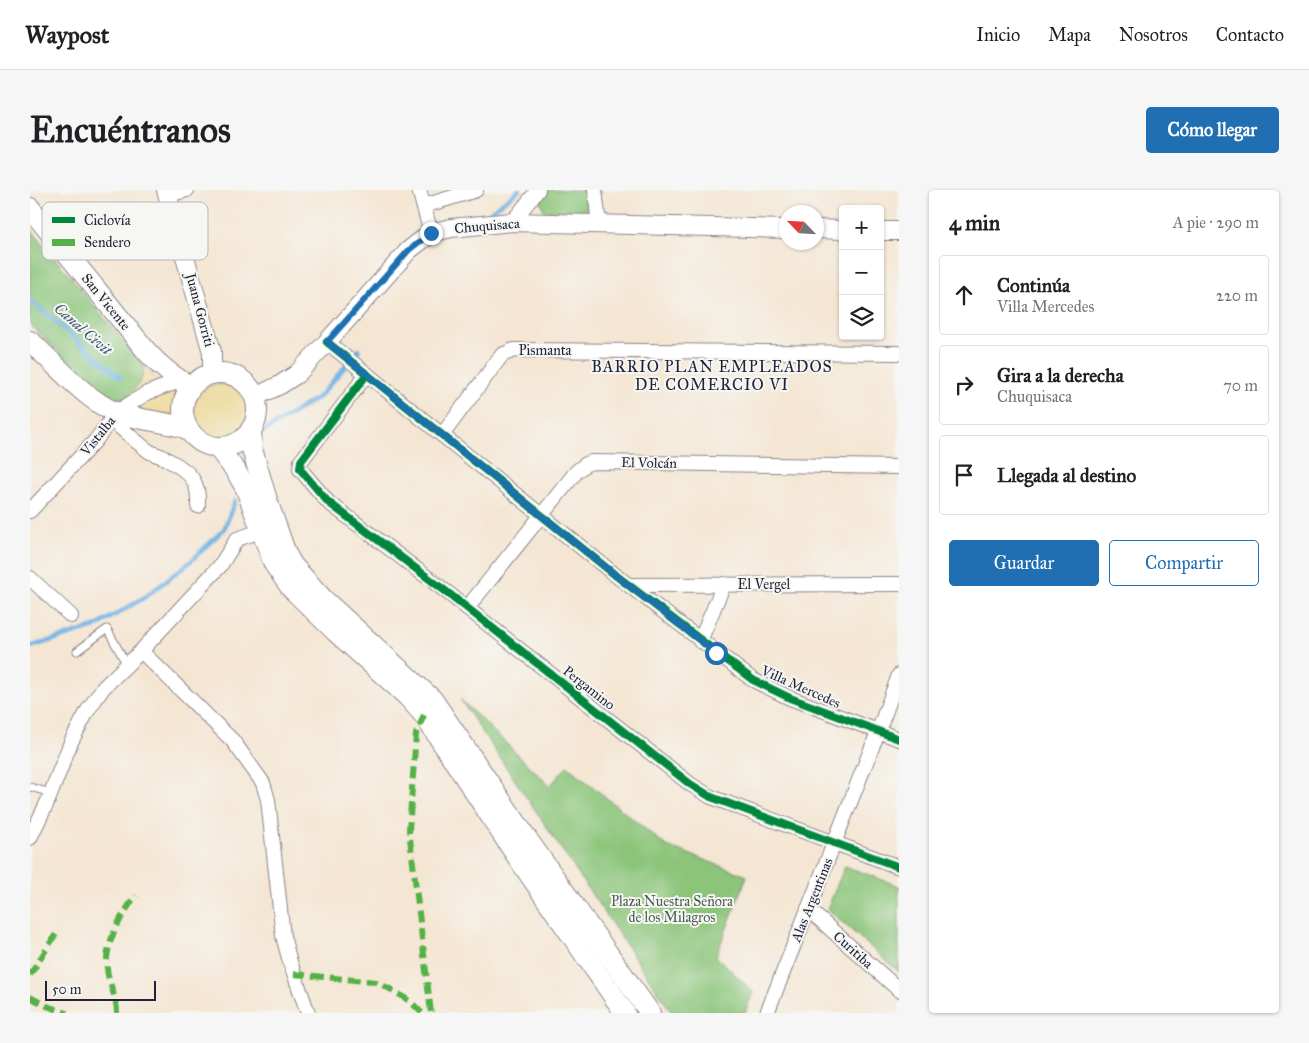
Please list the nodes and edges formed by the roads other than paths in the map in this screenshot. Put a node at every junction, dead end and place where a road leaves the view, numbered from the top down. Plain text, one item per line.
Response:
1 (187, 190) edge
2 (419, 190) edge
3 (476, 190) edge
4 (538, 190) edge
5 (595, 190) edge
6 (167, 193) edge
7 (424, 206) junction
8 (30, 208) edge
9 (512, 222) junction
10 (42, 223) edge
11 (599, 224) junction
12 (779, 228) edge
13 (824, 229) edge
14 (839, 230) edge
15 (884, 231) edge
16 (899, 231) edge
17 (431, 233) junction
18 (72, 260) edge
19 (186, 260) edge
20 (30, 341) edge
21 (327, 342) junction
22 (899, 353) edge
23 (212, 374) junction
24 (367, 374) junction
25 (186, 383) junction
26 (255, 397) junction
27 (114, 416) junction
28 (188, 429) junction
29 (251, 429) junction
30 (442, 435) junction
31 (217, 447) junction
32 (899, 467) edge
33 (198, 506) dead end
34 (30, 511) edge
35 (541, 516) junction
36 (261, 531) junction
37 (30, 578) edge
38 (724, 584) junction
39 (899, 584) edge
40 (629, 585) junction
41 (467, 608) junction
42 (71, 616) dead end
43 (700, 641) junction
44 (77, 651) dead end
45 (141, 651) junction
46 (127, 665) junction
47 (899, 675) edge
48 (878, 732) junction
49 (899, 739) edge
50 (30, 787) edge
51 (51, 793) junction
52 (30, 838) edge
53 (834, 844) junction
54 (899, 868) edge
55 (808, 909) junction
56 (899, 990) edge
57 (308, 1013) edge
58 (625, 1013) edge
59 (650, 1013) edge
60 (767, 1013) edge

1 - 6 street
2 - 7 street
3 - 7 street
4 - 9 street
5 - 11 street
7 - 17 street
8 - 10 main road, San Vicente
9 - 11 street, Chuquisaca
9 - 17 street, Chuquisaca
11 - 12 street, Chuquisaca
13 - 14 street
15 - 16 street
17 - 21 street, Chuquisaca
18 - 25 main road, San Vicente
19 - 23 street, Juana Gorriti
20 - 27 main road
21 - 24 street, Villa Mercedes
21 - 26 street, Chuquisaca
22 - 30 street, Pismanta
23 - 25 main road
23 - 26 main road
24 - 30 street, Villa Mercedes
24 - 41 street, Pergamino
25 - 27 street, Vistalba
25 - 28 main road
26 - 29 main road
27 - 28 main road
27 - 33 street
27 - 34 street, Vistalba
28 - 31 main road
29 - 31 main road
29 - 59 main road
30 - 35 street, Villa Mercedes
31 - 36 main road
32 - 35 street, El Volcán
35 - 40 street, Villa Mercedes
35 - 41 street, El Volcán
36 - 45 street
36 - 58 main road
37 - 42 street
38 - 39 street, El Vergel
38 - 40 street, El Vergel
38 - 43 street
40 - 43 street, Villa Mercedes
41 - 53 street, Pergamino
43 - 48 street, Villa Mercedes
44 - 46 lane
45 - 46 street
45 - 57 street
46 - 51 street
47 - 48 street, Alas Argentinas
48 - 49 street, Villa Mercedes
48 - 53 street, Alas Argentinas
50 - 51 lane
51 - 52 street
53 - 54 street, Pergamino
53 - 55 street, Alas Argentinas
55 - 56 street, Curitiba
55 - 60 street, Alas Argentinas

